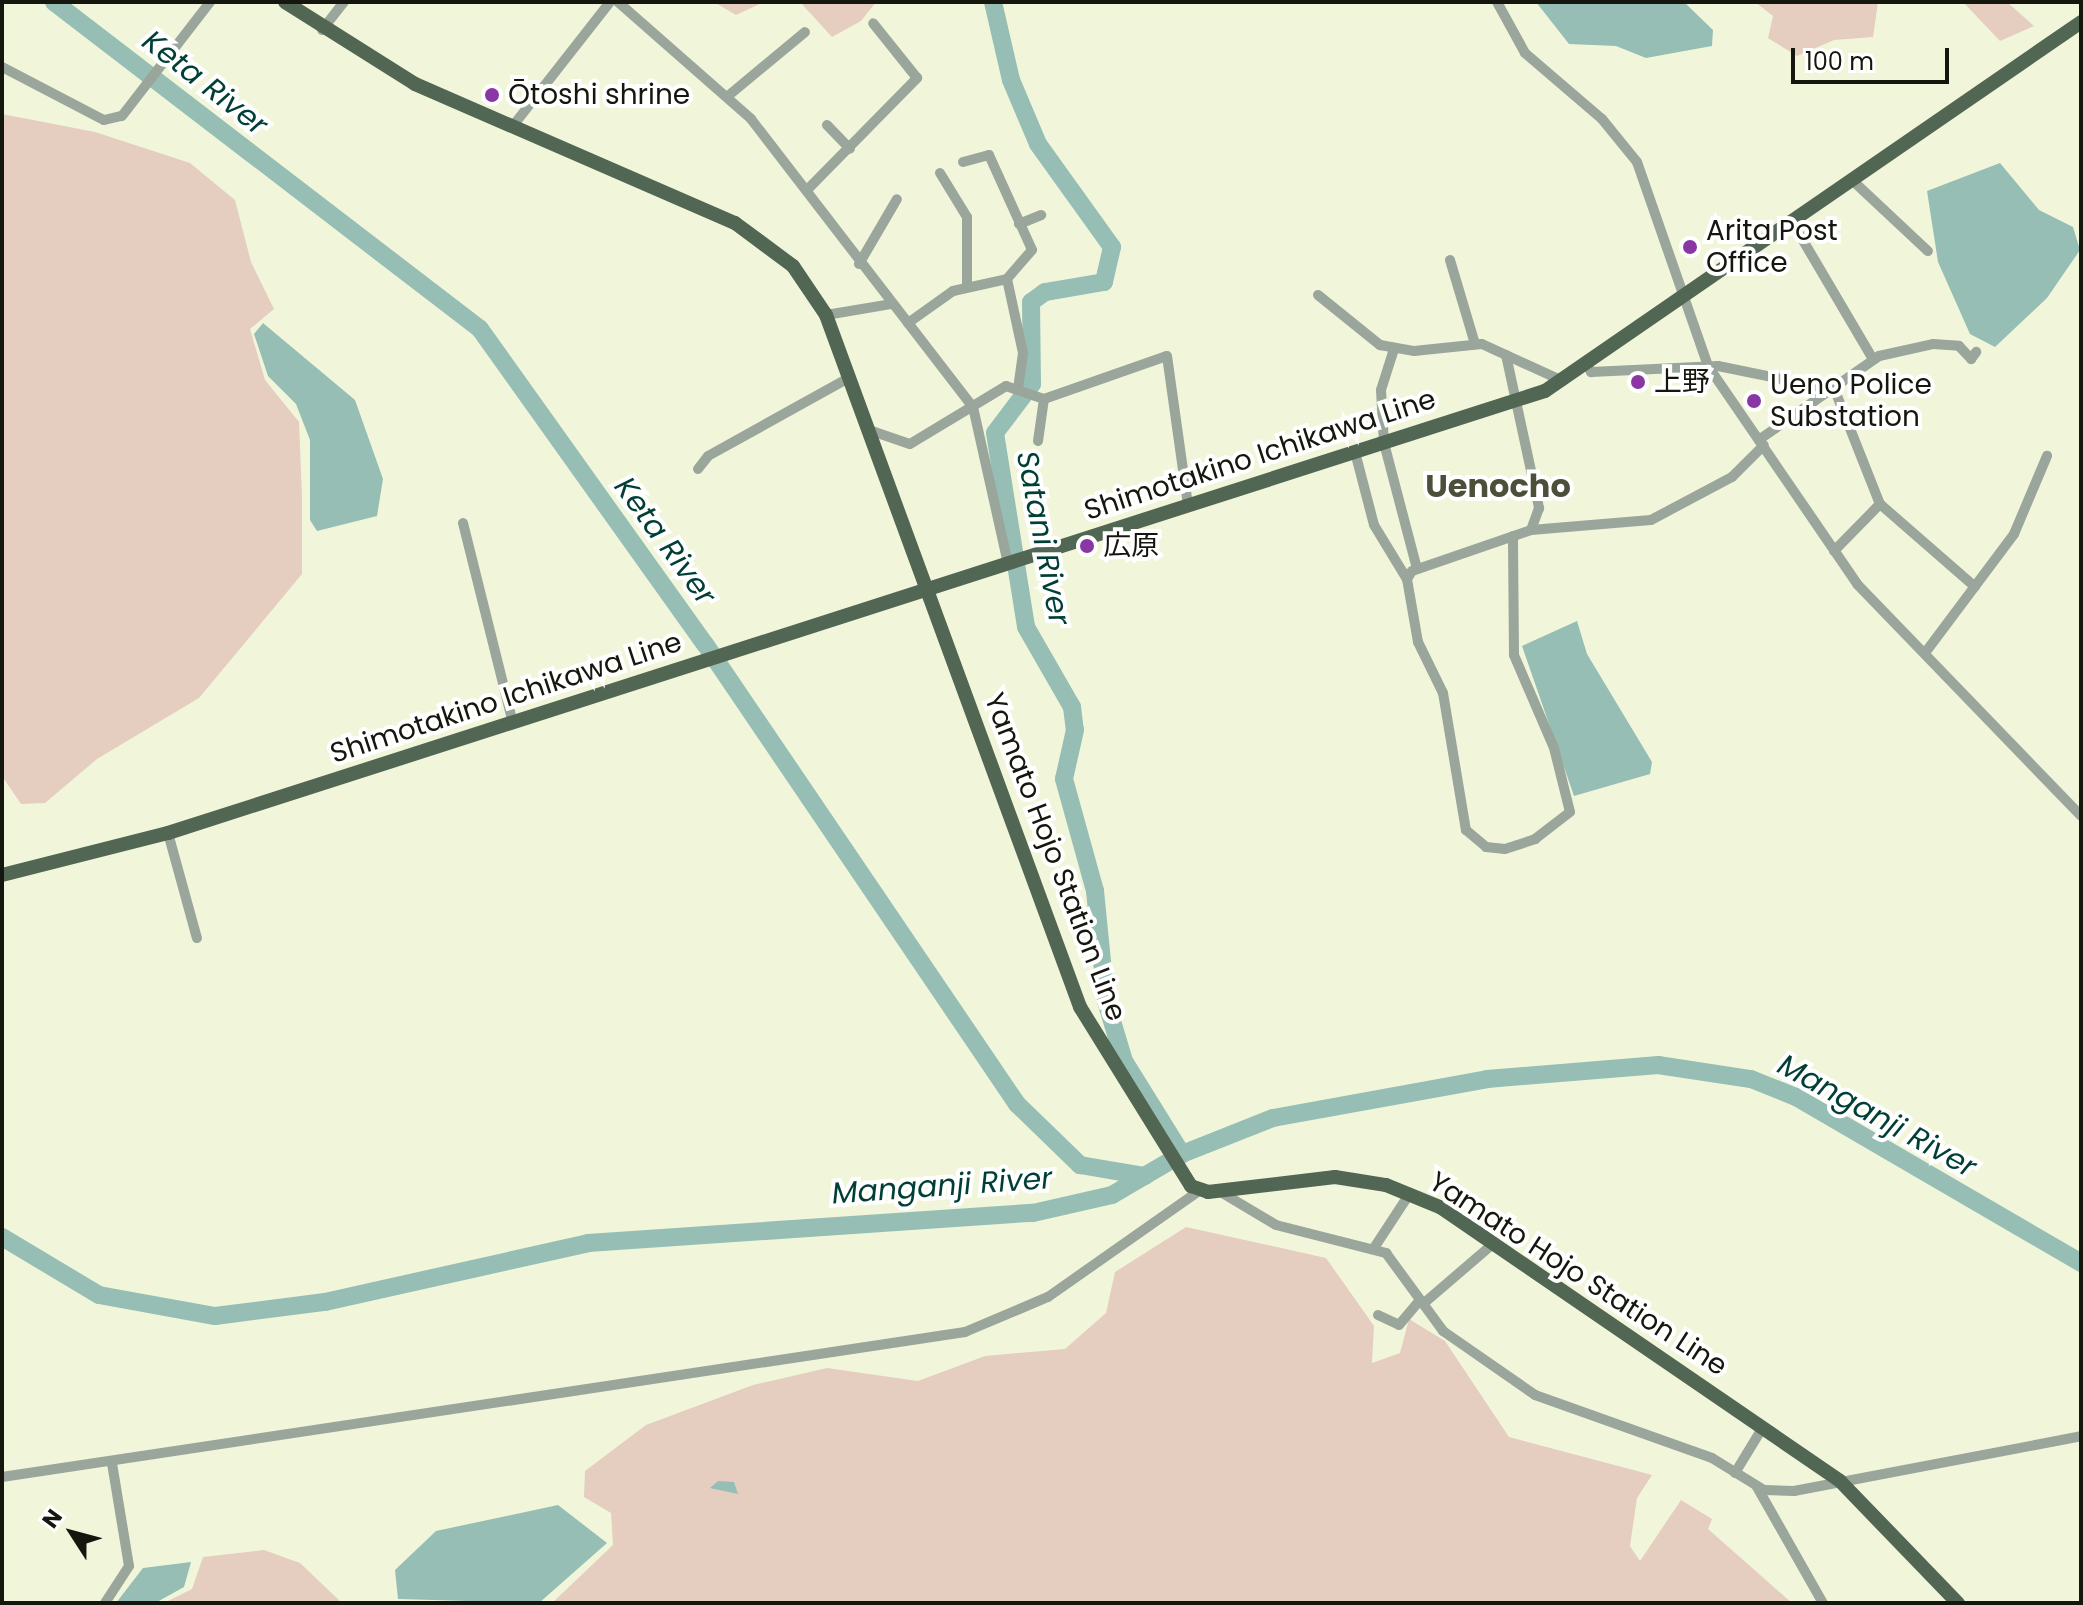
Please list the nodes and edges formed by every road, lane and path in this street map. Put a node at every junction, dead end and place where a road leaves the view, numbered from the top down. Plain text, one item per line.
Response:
1 (210, 2) edge
2 (285, 2) edge
3 (344, 2) edge
4 (610, 2) edge
5 (618, 2) edge
6 (1497, 2) edge
7 (2081, 22) edge
8 (873, 23) dead end
9 (322, 30) junction
10 (805, 32) dead end
11 (2, 67) edge
12 (728, 96) junction
13 (827, 125) dead end
14 (512, 127) junction
15 (850, 149) junction
16 (963, 162) dead end
17 (940, 173) dead end
18 (1852, 180) junction
19 (808, 189) junction
20 (897, 199) dead end
21 (1041, 215) dead end
22 (1791, 220) junction
23 (1019, 224) junction
24 (1928, 251) dead end
25 (1450, 260) dead end
26 (859, 264) junction
27 (1007, 279) junction
28 (967, 285) junction
29 (1683, 294) junction
30 (1318, 295) dead end
31 (892, 304) junction
32 (826, 315) junction
33 (908, 323) junction
34 (1475, 344) junction
35 (1394, 349) junction
36 (1976, 352) dead end
37 (1506, 355) junction
38 (1873, 359) junction
39 (1588, 366) junction
40 (1708, 366) junction
41 (849, 378) junction
42 (1565, 381) junction
43 (1829, 385) junction
44 (1018, 387) junction
45 (1044, 399) junction
46 (1515, 400) junction
47 (973, 407) junction
48 (869, 430) junction
49 (1038, 441) dead end
50 (1762, 442) junction
51 (1384, 443) junction
52 (1355, 452) junction
53 (2047, 456) dead end
54 (698, 469) dead end
55 (1880, 504) junction
56 (1188, 506) junction
57 (463, 523) dead end
58 (1531, 530) junction
59 (1513, 536) junction
60 (1834, 551) junction
61 (1014, 562) junction
62 (1417, 569) junction
63 (1407, 579) junction
64 (1975, 587) junction
65 (928, 589) junction
66 (1925, 653) junction
67 (513, 723) junction
68 (2081, 816) edge
69 (168, 833) junction
70 (2, 875) edge
71 (197, 938) dead end
72 (1200, 1190) junction
73 (1219, 1191) junction
74 (1410, 1193) junction
75 (1494, 1243) junction
76 (1374, 1248) junction
77 (1422, 1302) junction
78 (1378, 1315) dead end
79 (1763, 1427) junction
80 (2081, 1436) edge
81 (112, 1463) junction
82 (1735, 1473) junction
83 (2, 1477) edge
84 (1840, 1481) junction
85 (1757, 1487) junction
86 (105, 1603) edge
87 (1823, 1603) edge
88 (1958, 1603) edge

1 - 11 street
2 - 9 main road, Yamato Hojo Station Line
3 - 9 street
4 - 14 street
5 - 12 street
6 - 29 street
7 - 18 main road, Shimotakino Ichikawa Line
8 - 15 street
9 - 14 main road, Yamato Hojo Station Line
10 - 12 street
12 - 19 street
13 - 15 street
14 - 32 main road, Yamato Hojo Station Line
15 - 19 street
16 - 23 street
17 - 28 street
18 - 22 main road, Shimotakino Ichikawa Line
18 - 24 street
19 - 26 street
20 - 26 street
21 - 23 street
22 - 29 main road, Shimotakino Ichikawa Line
22 - 38 street
23 - 27 street
25 - 34 street
26 - 31 street
27 - 28 street
27 - 44 street
28 - 33 street
29 - 39 main road, Shimotakino Ichikawa Line
29 - 40 street
30 - 35 street
31 - 32 street
31 - 33 street
32 - 41 main road, Yamato Hojo Station Line
33 - 47 street
34 - 35 street
34 - 37 street
35 - 51 street
36 - 38 street
37 - 42 street
37 - 46 street
38 - 43 street
39 - 40 street
39 - 42 main road, Shimotakino Ichikawa Line
40 - 43 street
40 - 50 street
41 - 48 main road, Yamato Hojo Station Line
41 - 54 street
42 - 46 main road, Shimotakino Ichikawa Line
43 - 50 street
43 - 55 street
44 - 45 street
44 - 47 street
45 - 49 street
45 - 56 street
46 - 51 main road, Shimotakino Ichikawa Line
46 - 58 street
47 - 48 street
47 - 61 street
48 - 65 main road, Yamato Hojo Station Line
50 - 58 street
50 - 60 street
51 - 52 main road, Shimotakino Ichikawa Line
51 - 62 street
52 - 56 main road, Shimotakino Ichikawa Line
52 - 63 street
53 - 64 street
55 - 60 street
55 - 64 street
56 - 61 main road, Shimotakino Ichikawa Line
57 - 67 street
58 - 59 street
59 - 62 street
59 - 63 street
60 - 66 street
61 - 65 main road, Shimotakino Ichikawa Line
62 - 63 street
64 - 66 street
65 - 67 main road, Shimotakino Ichikawa Line
65 - 72 main road, Yamato Hojo Station Line
66 - 68 street
67 - 69 main road, Shimotakino Ichikawa Line
69 - 70 main road, Shimotakino Ichikawa Line
69 - 71 street
72 - 73 main road, Yamato Hojo Station Line
72 - 81 street
73 - 74 main road, Yamato Hojo Station Line
73 - 76 street
74 - 75 main road, Yamato Hojo Station Line
74 - 76 street
75 - 77 street
75 - 79 main road, Yamato Hojo Station Line
76 - 77 street
77 - 78 street
77 - 82 street
79 - 82 street
79 - 84 main road, Yamato Hojo Station Line
80 - 84 street
81 - 83 street
81 - 86 street
82 - 85 street
84 - 85 street
84 - 88 main road, Yamato Hojo Station Line
85 - 87 street

